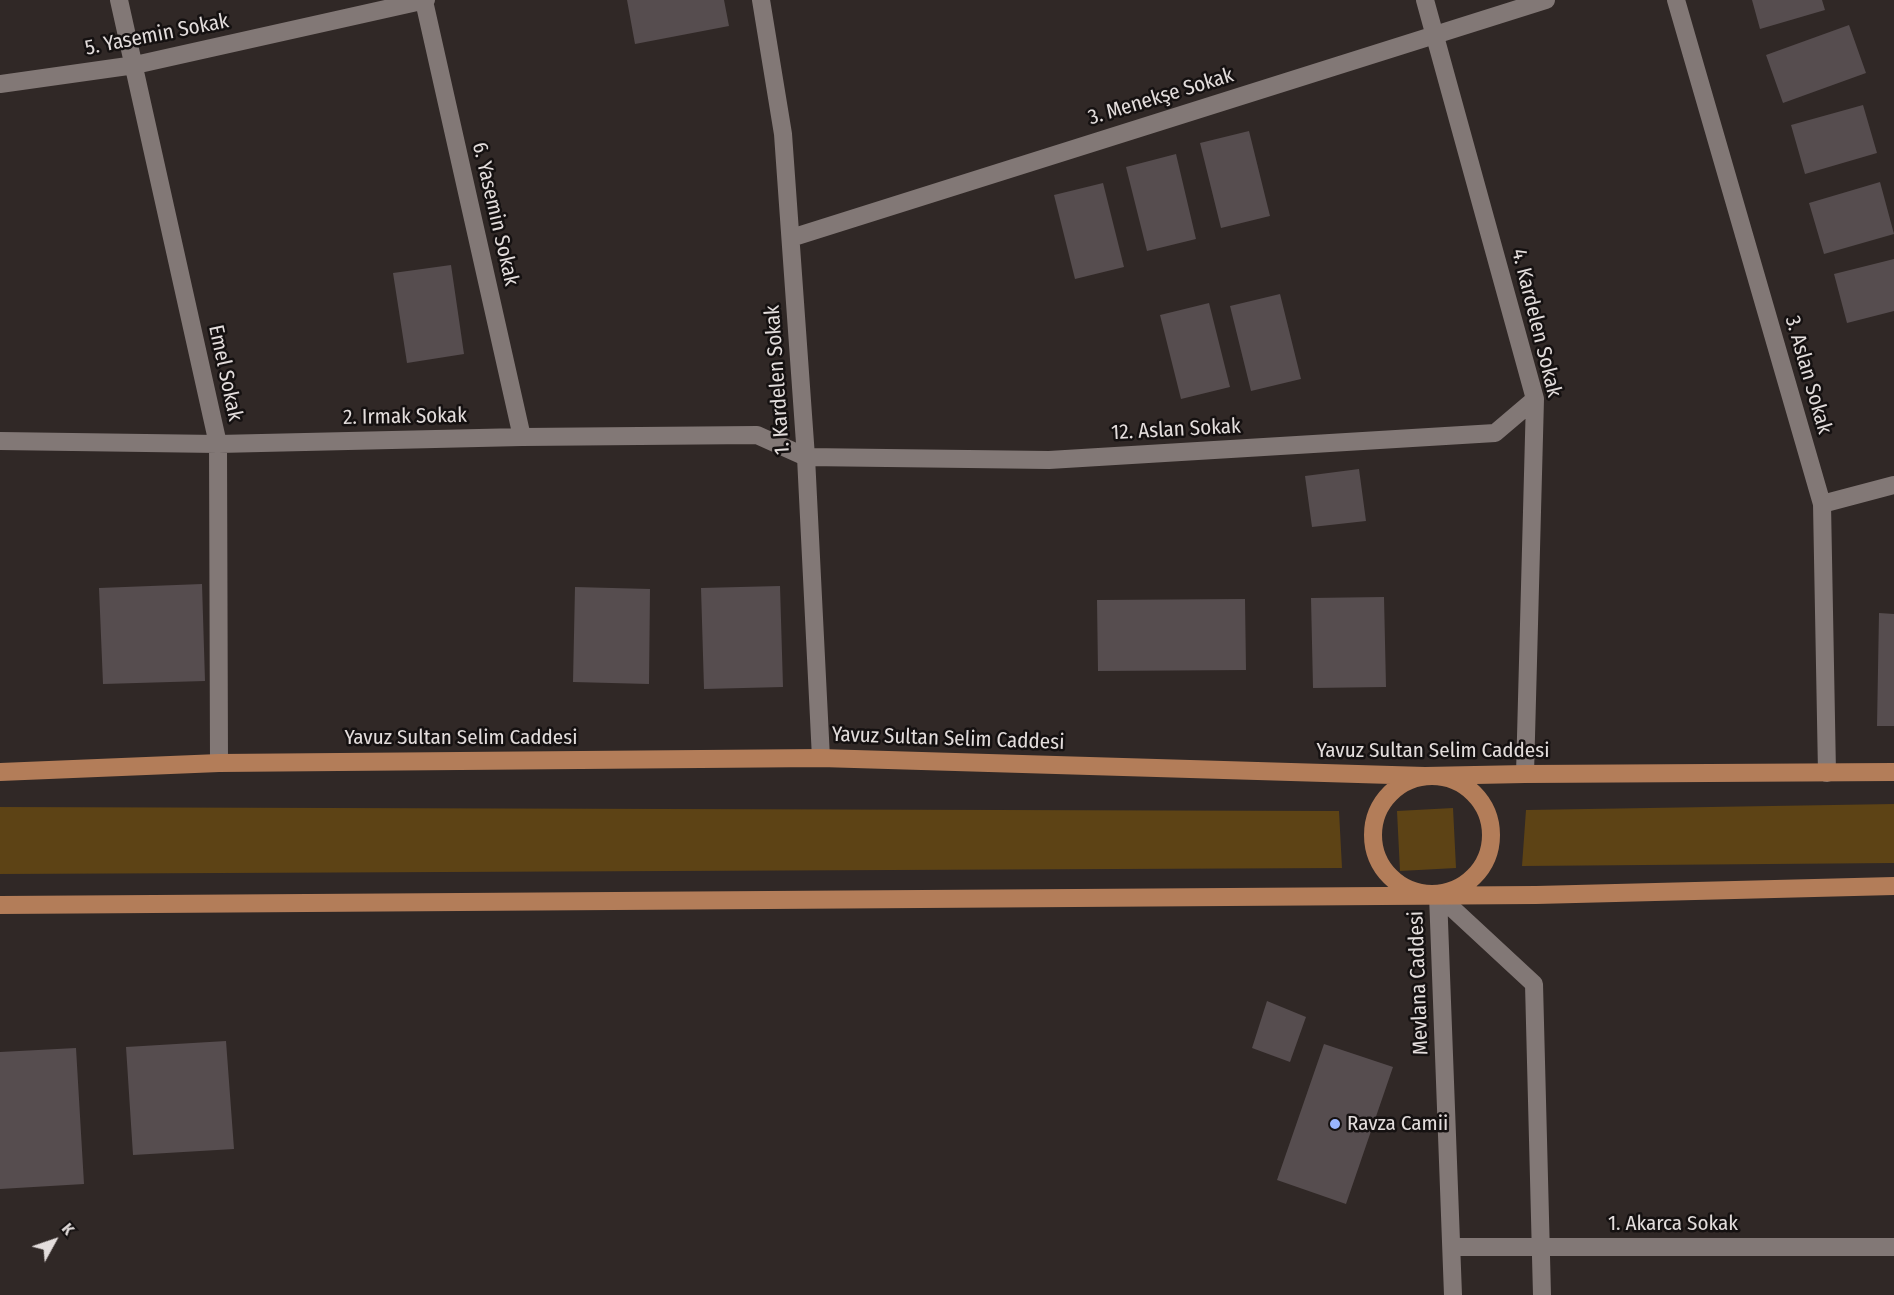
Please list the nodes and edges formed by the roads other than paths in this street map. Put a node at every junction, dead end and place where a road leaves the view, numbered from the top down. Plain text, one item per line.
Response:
1 (118, 0) edge
2 (425, 0) edge
3 (761, 0) edge
4 (1425, 0) edge
5 (1546, 0) edge
6 (1676, 0) edge
7 (1436, 35) junction
8 (135, 65) junction
9 (0, 84) edge
10 (791, 238) junction
11 (1535, 399) junction
12 (522, 437) junction
13 (0, 441) edge
14 (218, 444) junction
15 (806, 457) junction
16 (1894, 484) edge
17 (1822, 504) junction
18 (821, 758) junction
19 (219, 763) junction
20 (0, 772) edge
21 (1894, 772) edge
22 (1827, 773) junction
23 (1524, 774) junction
24 (1425, 776) junction
25 (1894, 886) edge
26 (1438, 895) junction
27 (0, 905) edge
28 (1452, 1247) junction
29 (1541, 1247) junction
30 (1894, 1247) edge
31 (1454, 1295) edge
32 (1542, 1295) edge

1 - 8 street, Emel Sokak
2 - 8 street, 5. Yasemin Sokak
2 - 12 street, 6. Yasemin Sokak
3 - 10 street, 1. Kardelen Sokak
4 - 7 street, 4. Kardelen Sokak
5 - 7 street, 3. Menekşe Sokak
6 - 17 street, 3. Aslan Sokak
7 - 10 street, 3. Menekşe Sokak
7 - 11 street, 4. Kardelen Sokak
8 - 9 street, 5. Yasemin Sokak
8 - 14 street, Emel Sokak
10 - 15 street, 1. Kardelen Sokak
11 - 15 street, 12. Aslan Sokak
11 - 23 street, 4. Kardelen Sokak
12 - 14 street, 2. Irmak Sokak
12 - 15 street, 2. Irmak Sokak
13 - 14 street, 2. Irmak Sokak
14 - 19 street, Emel Sokak
15 - 18 street, 1. Kardelen Sokak
16 - 17 street
17 - 22 street, 3. Aslan Sokak
18 - 19 main road, Yavuz Sultan Selim Caddesi
18 - 24 main road, Yavuz Sultan Selim Caddesi
19 - 20 main road, Yavuz Sultan Selim Caddesi
21 - 22 main road, Yavuz Sultan Selim Caddesi
22 - 23 main road, Yavuz Sultan Selim Caddesi
23 - 24 main road, Yavuz Sultan Selim Caddesi
24 - 26 main road
24 - 26 main road
25 - 26 main road
26 - 27 main road
26 - 28 street, Mevlana Caddesi
26 - 29 street, Mevlana Caddesi
28 - 29 street, 1. Akarca Sokak
28 - 31 street, Mevlana Caddesi
29 - 30 street, 1. Akarca Sokak
29 - 32 street, Mevlana Caddesi

